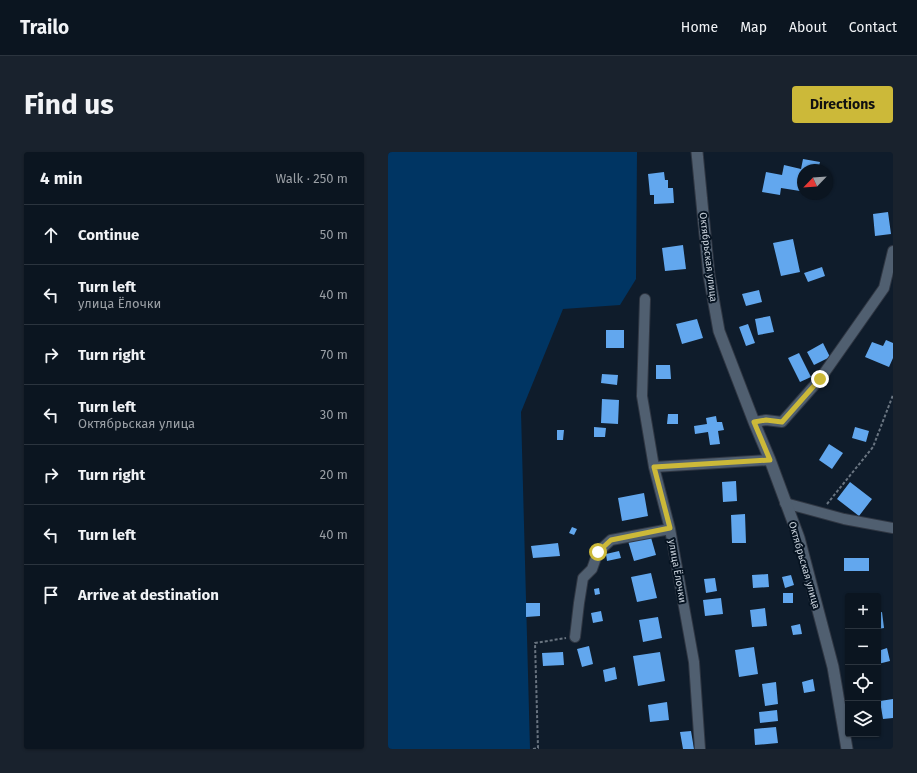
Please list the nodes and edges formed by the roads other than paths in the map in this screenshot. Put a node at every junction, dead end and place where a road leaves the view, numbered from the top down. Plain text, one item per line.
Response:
1 (697, 152) edge
2 (893, 251) edge
3 (889, 289) edge
4 (645, 299) dead end
5 (754, 422) junction
6 (770, 460) junction
7 (654, 467) junction
8 (785, 503) junction
9 (882, 527) junction
10 (670, 528) junction
11 (893, 528) edge
12 (893, 537) edge
13 (575, 637) road end
14 (700, 749) edge
15 (847, 749) edge

1 - 5 street, Октябрьская улица
2 - 3 street
3 - 5 street
4 - 7 street, улица Ёлочки
5 - 6 street, Октябрьская улица
6 - 7 street
6 - 8 street, Октябрьская улица
7 - 10 street, улица Ёлочки
8 - 9 street
8 - 15 street, Октябрьская улица
9 - 11 street
9 - 12 street
10 - 13 street
10 - 14 street, улица Ёлочки

